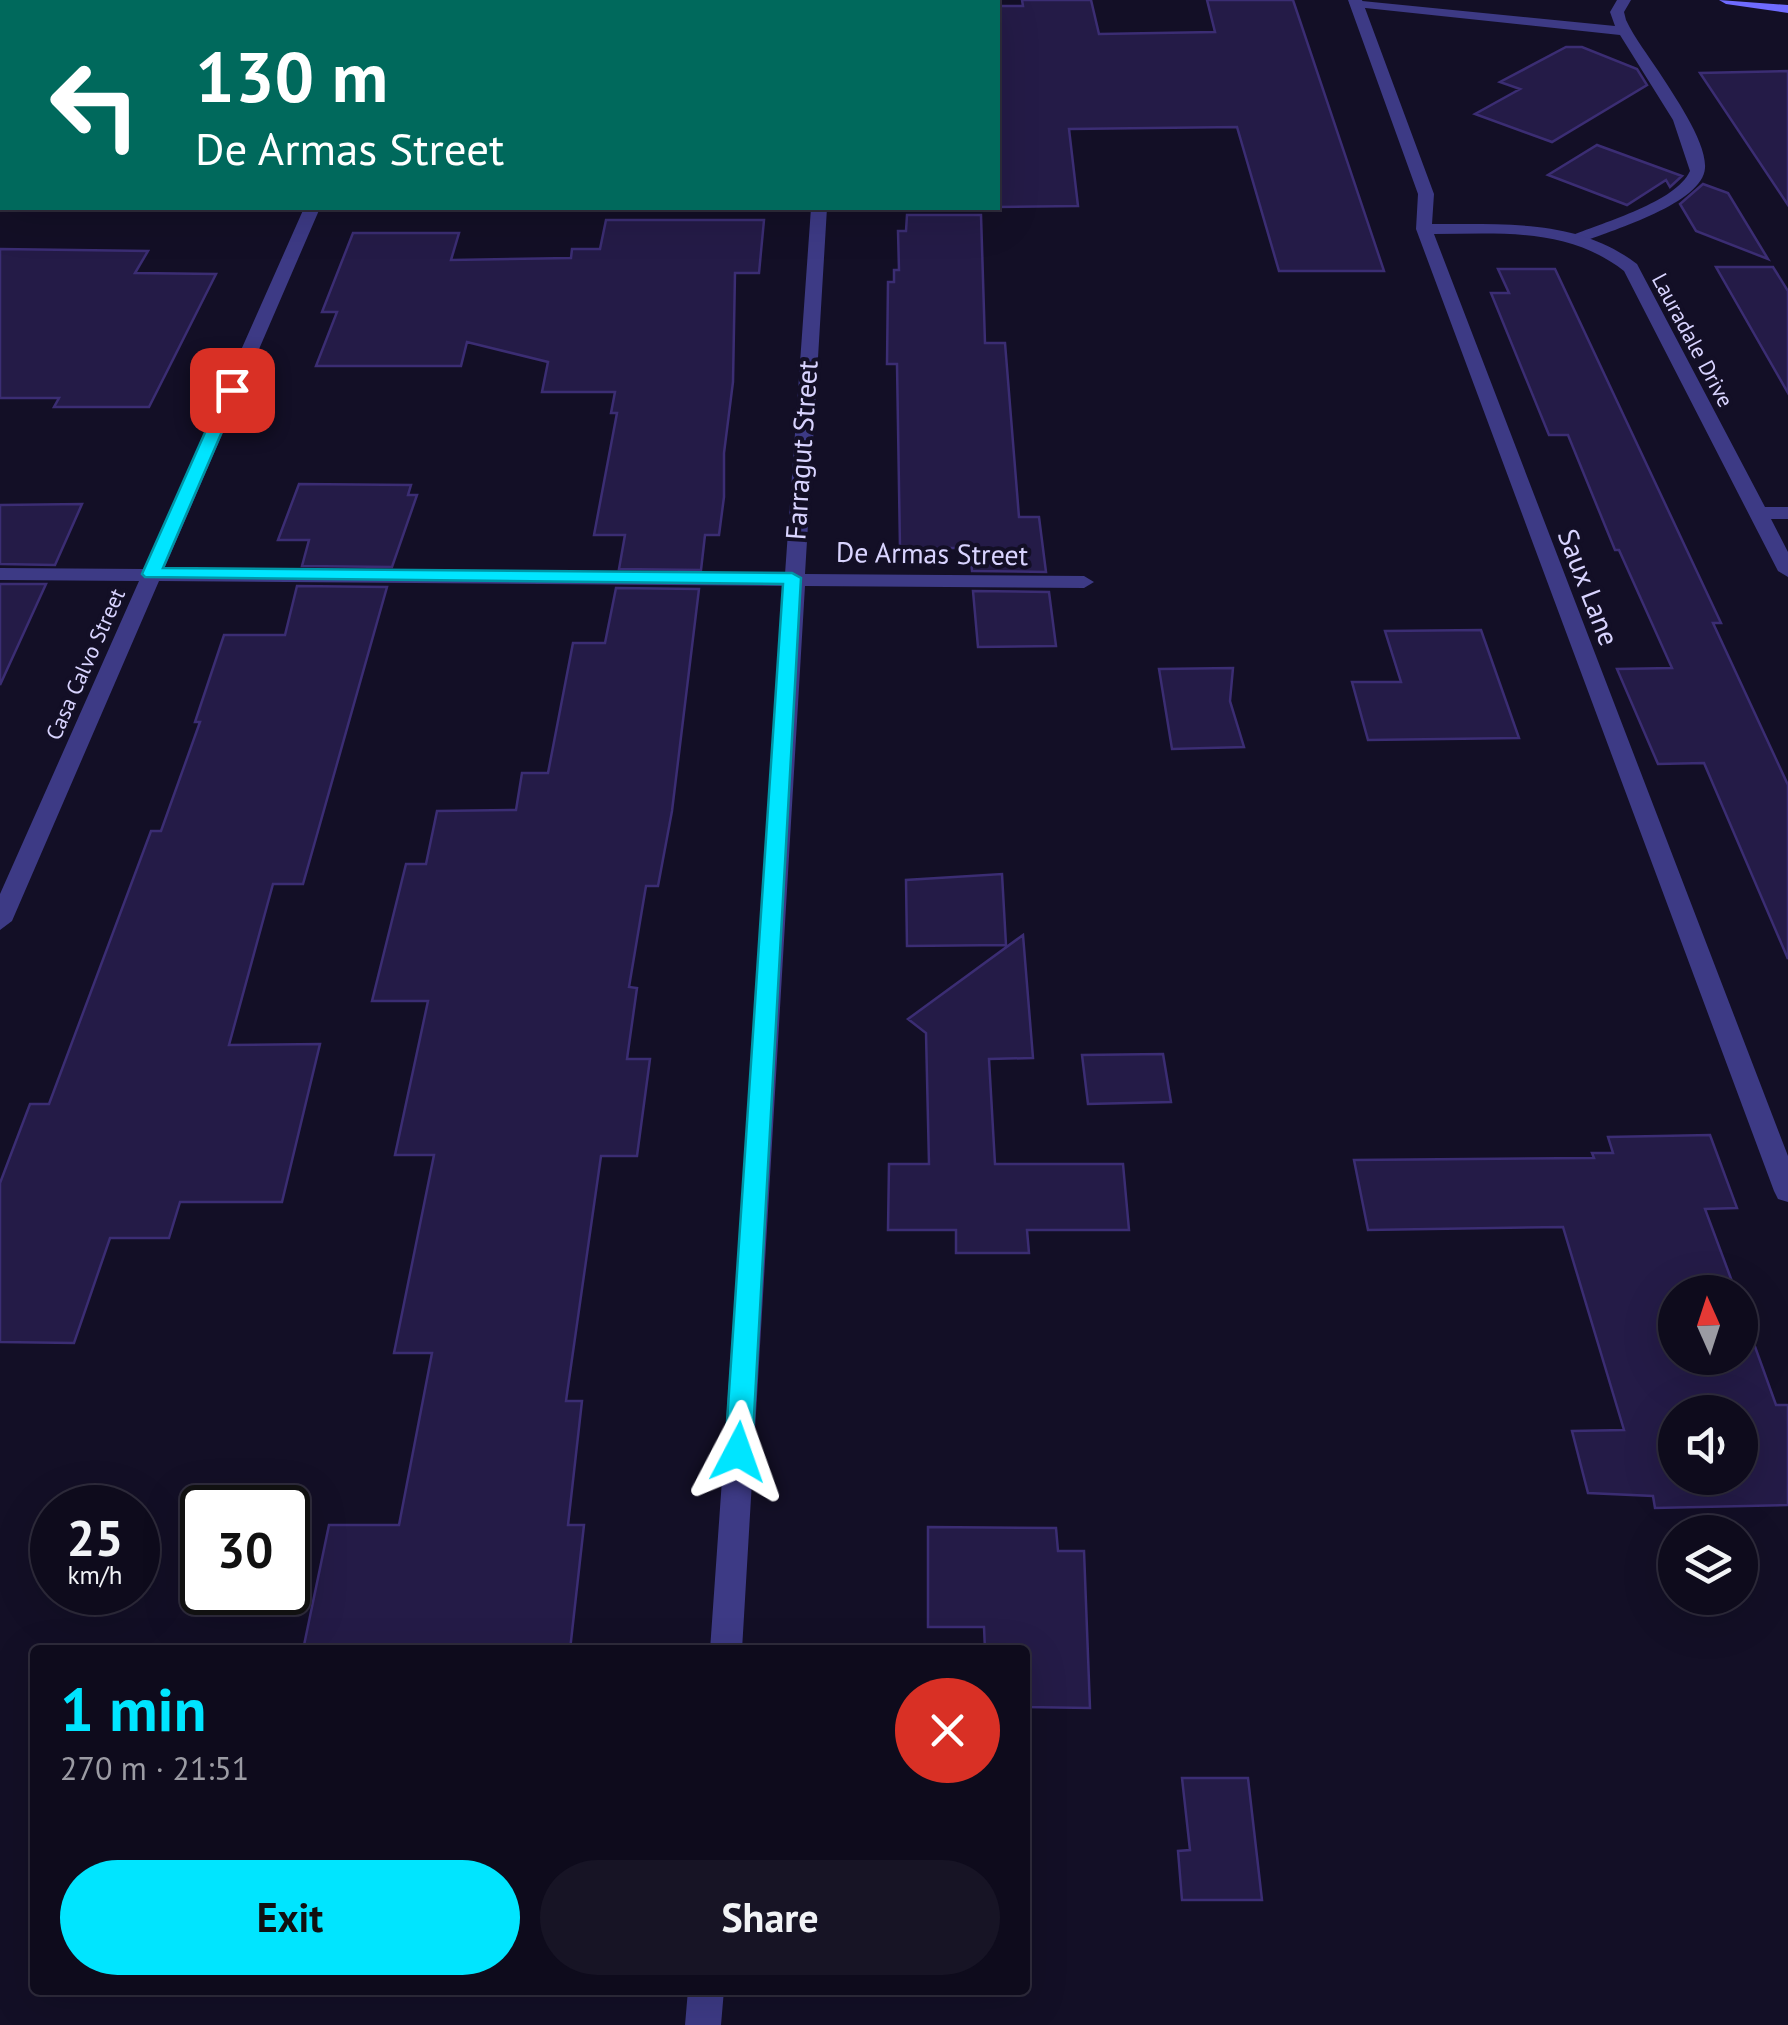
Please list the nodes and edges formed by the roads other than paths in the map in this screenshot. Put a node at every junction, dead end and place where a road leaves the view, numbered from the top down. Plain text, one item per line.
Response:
1 (1624, 0) edge
2 (1726, 0) edge
3 (1356, 1) edge
4 (1788, 8) edge
5 (1624, 32) junction
6 (311, 210) edge
7 (818, 210) edge
8 (1424, 228) junction
9 (1579, 238) junction
10 (1758, 512) junction
11 (1788, 512) edge
12 (1788, 572) edge
13 (0, 574) edge
14 (152, 574) junction
15 (792, 578) junction
16 (1084, 582) dead end
17 (0, 921) edge
18 (1788, 1191) edge
19 (726, 1645) edge
20 (706, 1995) edge
21 (704, 2025) edge

1 - 5 street
2 - 4 main road
3 - 5 street
3 - 8 street, Saux Lane
5 - 9 street
6 - 14 street, Casa Calvo Street
7 - 15 street, Farragut Street
8 - 9 street, Lauradale Drive
8 - 18 street, Saux Lane
9 - 10 street, Lauradale Drive
10 - 11 street
10 - 12 street, Lauradale Drive
13 - 14 street, De Armas Street
14 - 15 street, De Armas Street
14 - 17 street, Casa Calvo Street
15 - 16 street, De Armas Street
15 - 19 street, Farragut Street
20 - 21 street

